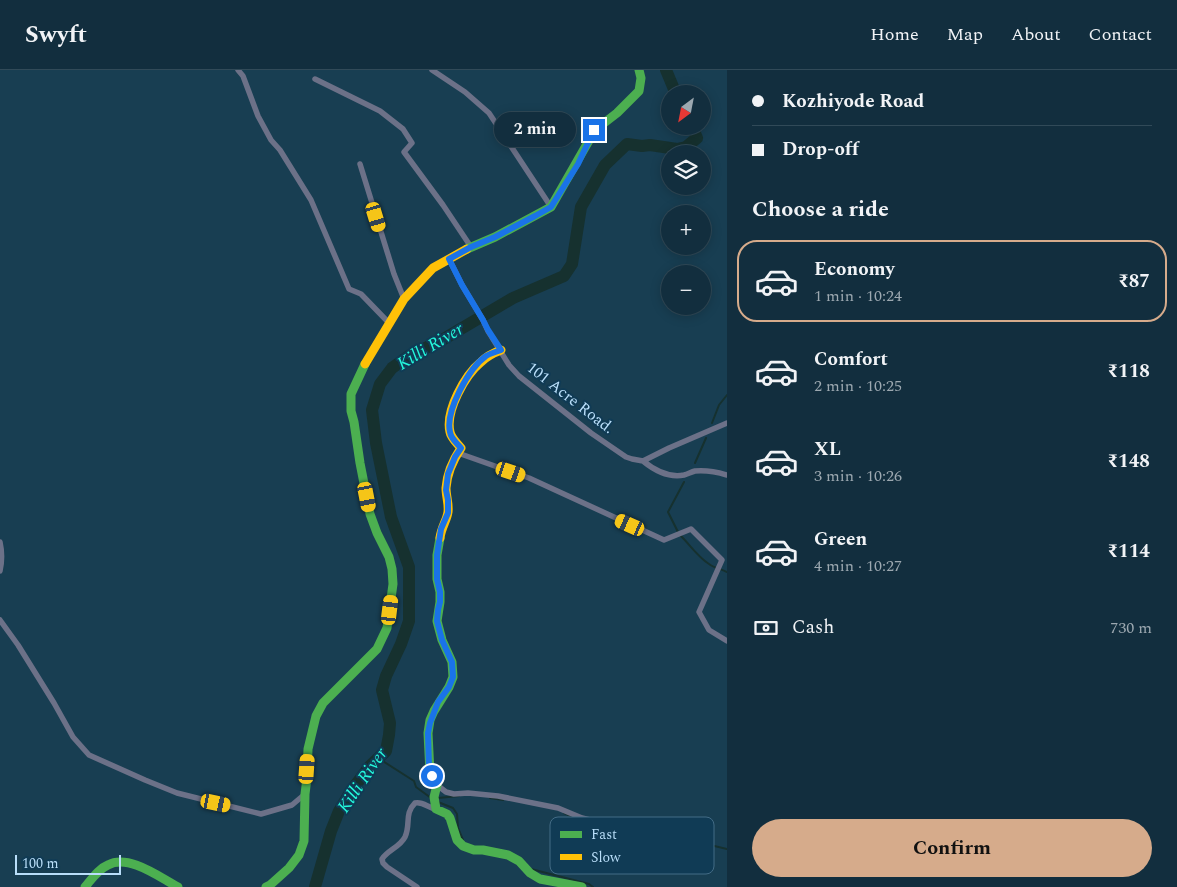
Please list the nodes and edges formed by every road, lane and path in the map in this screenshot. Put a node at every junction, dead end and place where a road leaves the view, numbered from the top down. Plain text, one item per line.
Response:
1 (238, 70) edge
2 (432, 70) edge
3 (639, 70) edge
4 (315, 79) dead end
5 (360, 164) dead end
6 (551, 207) junction
7 (471, 247) junction
8 (449, 259) junction
9 (404, 299) junction
10 (390, 324) junction
11 (501, 350) junction
12 (727, 423) edge
13 (458, 453) junction
14 (643, 461) junction
15 (727, 475) edge
16 (0, 542) edge
17 (0, 571) edge
18 (0, 620) edge
19 (727, 641) edge
20 (437, 785) junction
21 (305, 794) junction
22 (435, 802) junction
23 (580, 817) edge
24 (85, 887) edge
25 (178, 887) edge
26 (266, 887) edge
27 (417, 887) edge
28 (582, 887) edge

1 - 10 street
2 - 6 street
3 - 6 main road
4 - 7 street
5 - 9 street
6 - 7 main road
7 - 8 main road
8 - 9 main road
8 - 11 street, 101 Acre Road.
9 - 10 main road
10 - 21 main road
11 - 13 main road
11 - 14 street, 101 Acre Road.
12 - 14 street
13 - 19 street
13 - 20 main road
14 - 15 street, 101 Acre Road.
16 - 17 street
18 - 21 street
20 - 22 main road
20 - 23 street
21 - 26 main road
22 - 27 street
22 - 28 main road
24 - 25 main road

